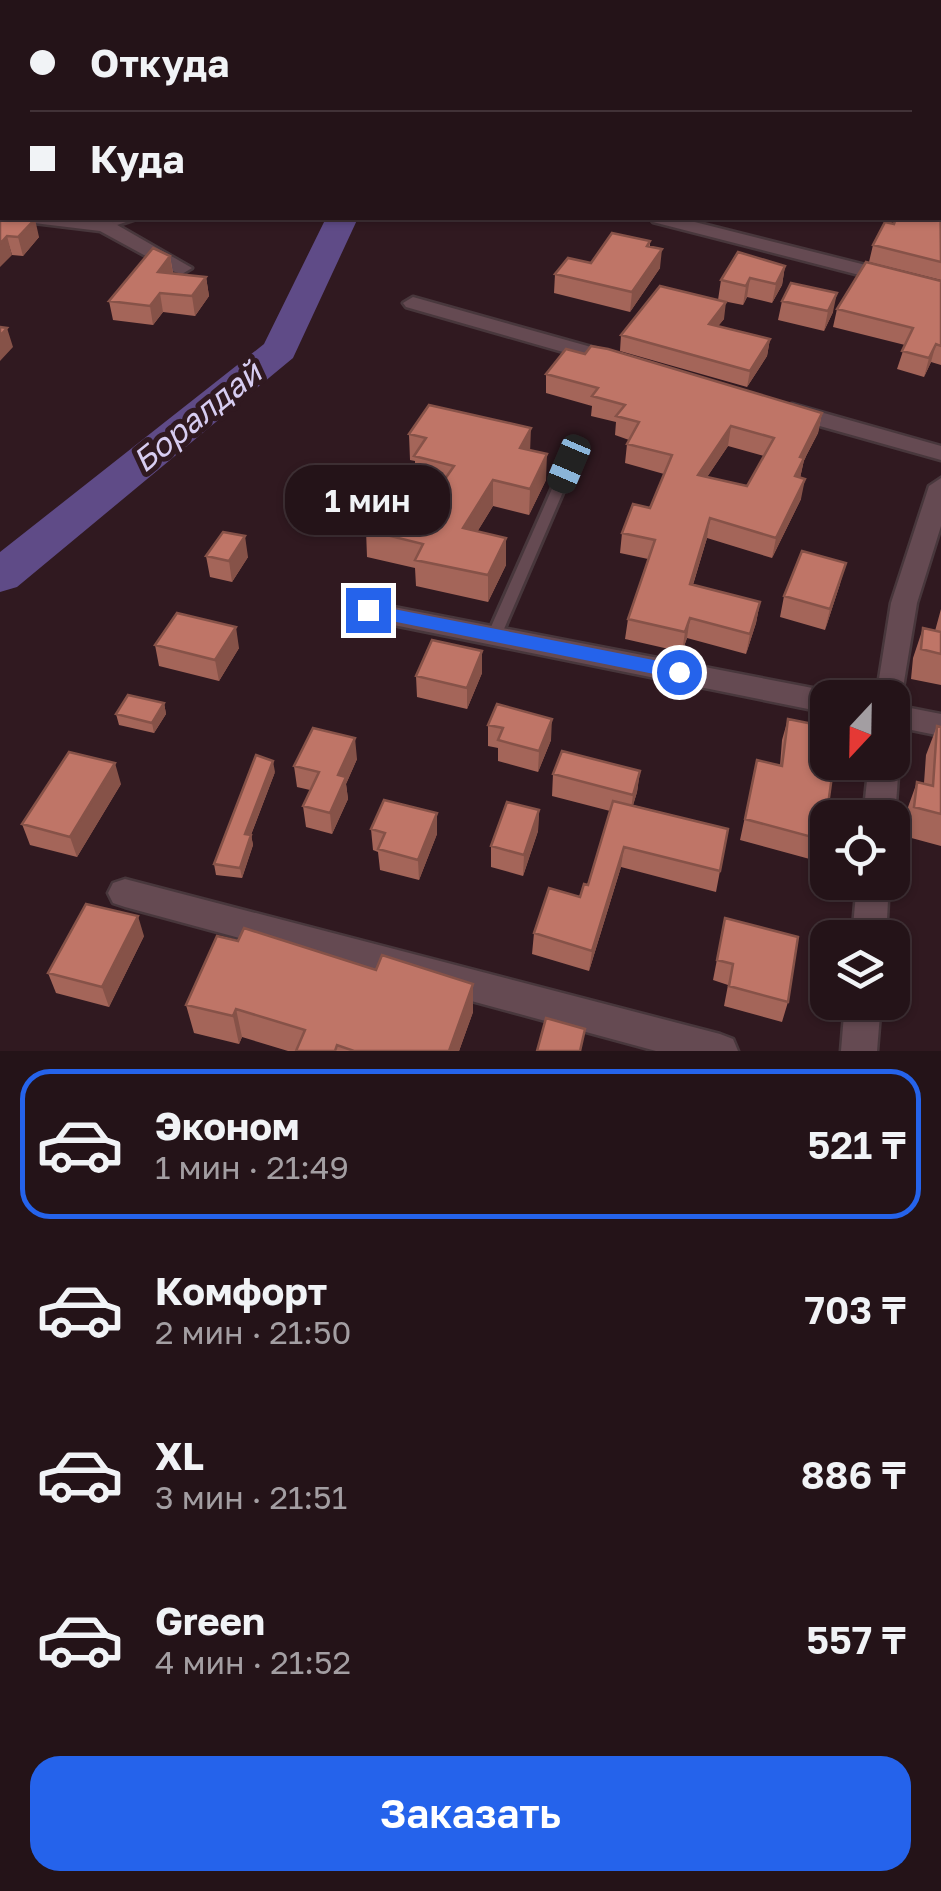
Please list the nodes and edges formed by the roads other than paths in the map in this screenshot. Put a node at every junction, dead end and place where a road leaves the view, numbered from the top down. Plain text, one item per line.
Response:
1 (52, 220) edge
2 (126, 220) edge
3 (667, 220) edge
4 (105, 226) junction
5 (182, 268) dead end
6 (941, 290) edge
7 (413, 303) dead end
8 (648, 370) edge
9 (776, 406) edge
10 (941, 453) edge
11 (569, 464) dead end
12 (941, 486) edge
13 (368, 610) dead end
14 (494, 636) junction
15 (893, 680) edge
16 (810, 698) edge
17 (910, 718) edge
18 (941, 725) edge
19 (124, 893) dead end
20 (862, 1020) edge
21 (720, 1051) edge
22 (859, 1051) edge

1 - 4 street
2 - 4 lane
3 - 6 street
4 - 5 street
7 - 8 street
9 - 10 street
11 - 14 lane
12 - 15 street
13 - 14 street
14 - 16 street
17 - 18 street
19 - 21 street
20 - 22 street

